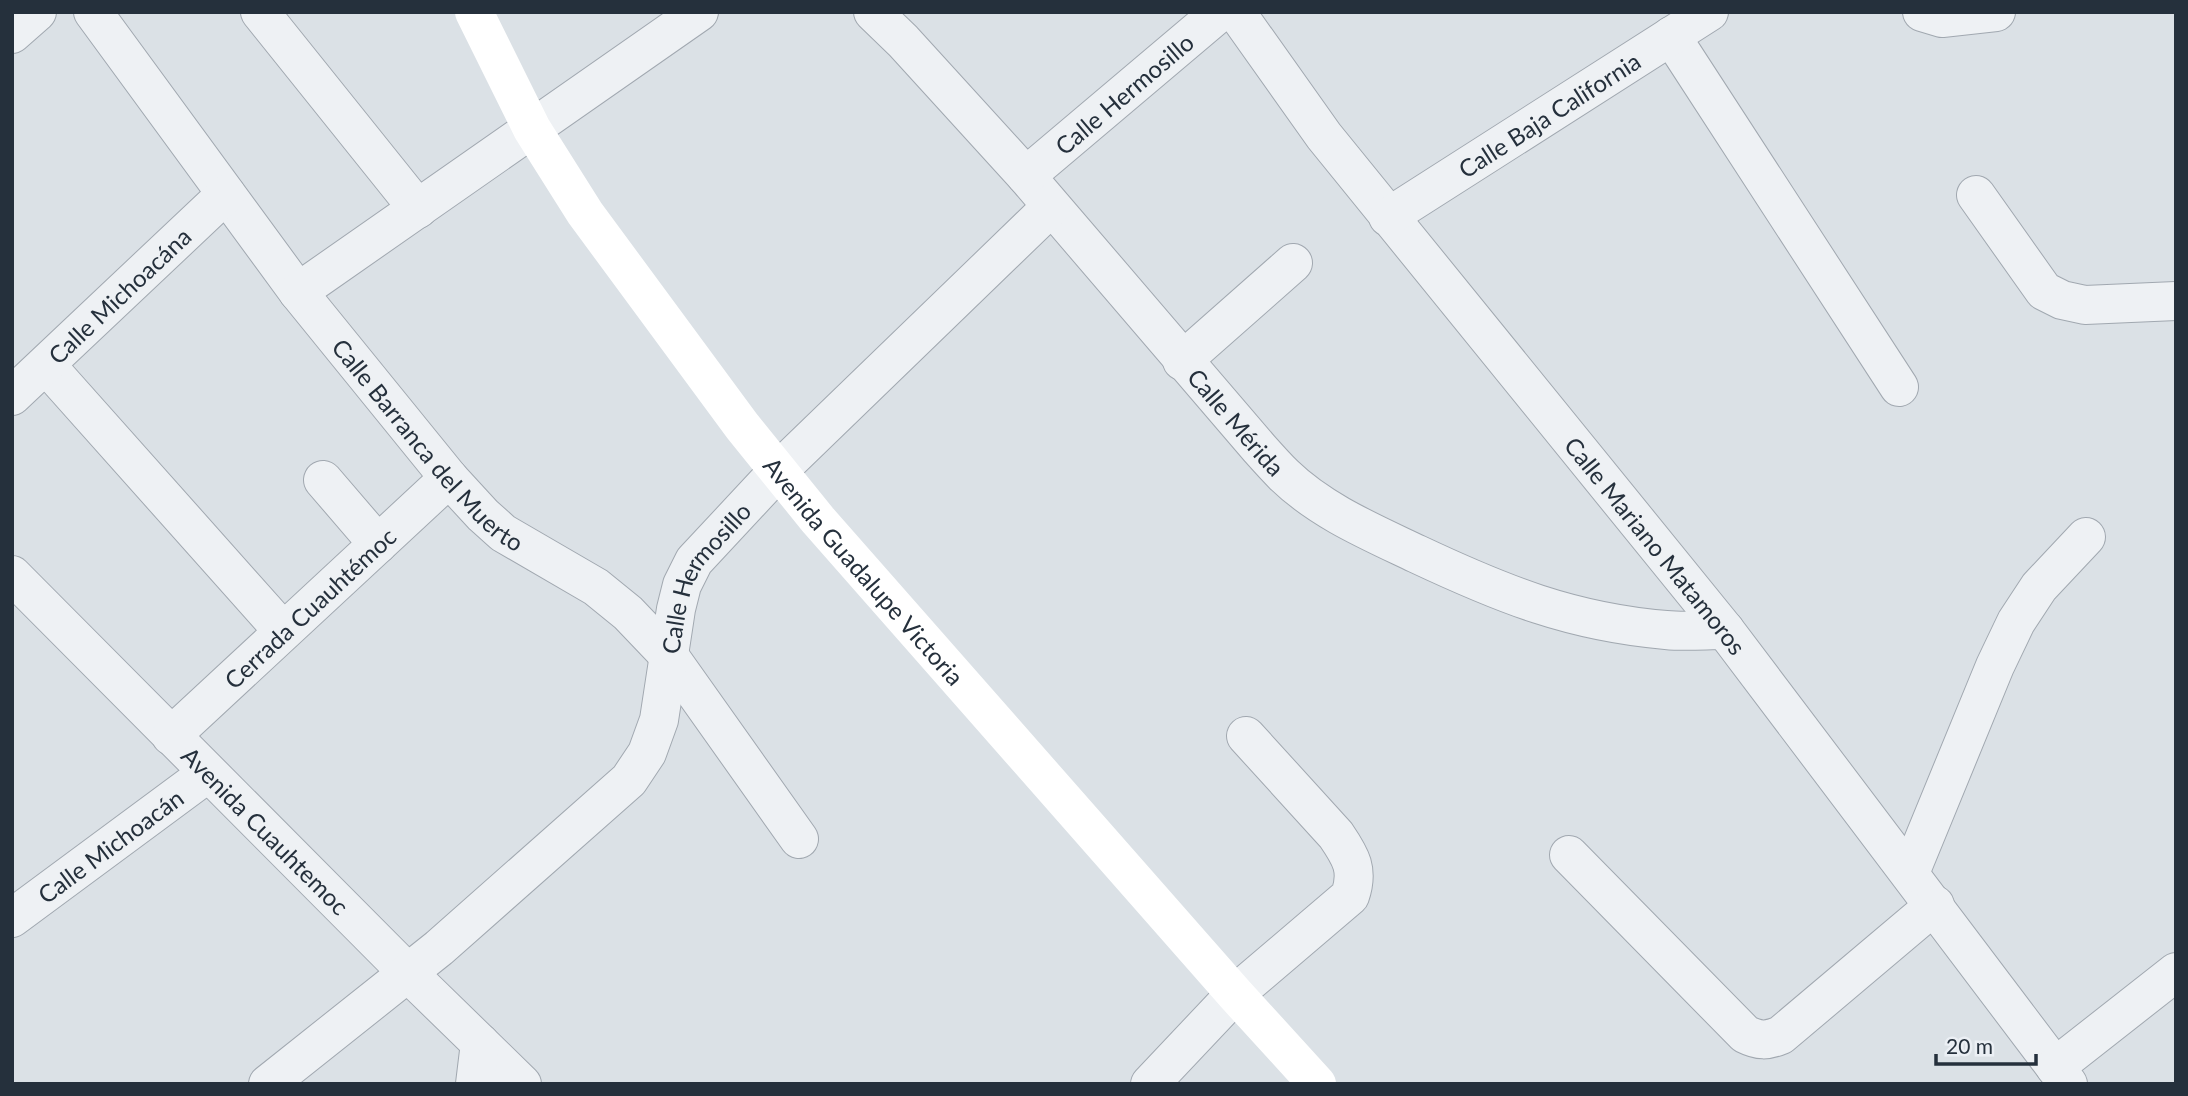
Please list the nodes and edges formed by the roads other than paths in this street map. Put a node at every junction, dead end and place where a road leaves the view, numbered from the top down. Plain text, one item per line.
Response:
1 (37, 12) edge
2 (93, 12) edge
3 (260, 12) edge
4 (474, 12) edge
5 (699, 12) edge
6 (873, 12) edge
7 (1220, 12) edge
8 (1236, 12) edge
9 (1709, 12) edge
10 (1922, 12) edge
11 (1996, 12) edge
12 (12, 34) edge
13 (1671, 36) junction
14 (532, 129) junction
15 (1027, 176) junction
16 (226, 194) junction
17 (1976, 195) dead end
18 (1051, 207) junction
19 (418, 209) junction
20 (1388, 217) junction
21 (1293, 263) dead end
22 (298, 292) junction
23 (2176, 301) edge
24 (1182, 360) junction
25 (46, 365) junction
26 (1899, 387) dead end
27 (12, 396) edge
28 (778, 471) junction
29 (449, 478) junction
30 (323, 480) dead end
31 (2086, 537) dead end
32 (378, 544) junction
33 (12, 575) edge
34 (1725, 630) junction
35 (284, 631) junction
36 (670, 657) junction
37 (171, 736) junction
38 (1246, 736) dead end
39 (208, 773) junction
40 (799, 839) dead end
41 (1569, 855) dead end
42 (1910, 873) junction
43 (1934, 905) junction
44 (12, 918) edge
45 (407, 972) junction
46 (2176, 972) edge
47 (1235, 994) junction
48 (480, 1043) junction
49 (2061, 1075) edge
50 (268, 1084) edge
51 (475, 1084) edge
52 (522, 1084) edge
53 (1150, 1084) edge
54 (1317, 1084) edge

1 - 12 street
2 - 16 street, Calle Barranca del Muerto
3 - 19 street
4 - 14 main road, Avenida Guadalupe Victoria
5 - 14 street
6 - 15 street, Calle Mérida
7 - 15 street, Calle Hermosillo
8 - 20 street, Calle Mariano Matamoros
9 - 13 street, Calle Baja California
10 - 11 street
13 - 20 street, Calle Baja California
13 - 26 street
14 - 19 street
14 - 28 main road, Avenida Guadalupe Victoria
15 - 18 street, Calle Mérida
16 - 22 street, Calle Barranca del Muerto
16 - 25 street, Calle Michoacána
17 - 23 street
18 - 24 street, Calle Mérida
18 - 28 street, Calle Hermosillo
19 - 22 street
20 - 34 street, Calle Mariano Matamoros
21 - 24 street
22 - 29 street, Calle Barranca del Muerto
24 - 34 street, Calle Mérida
25 - 27 street, Calle Michoacána
25 - 35 street
28 - 36 street, Calle Hermosillo
28 - 47 main road, Avenida Guadalupe Victoria
29 - 32 street, Cerrada Cuauhtémoc
29 - 36 street, Calle Barranca del Muerto
30 - 32 street
31 - 42 street
32 - 35 street, Cerrada Cuauhtémoc
33 - 37 street, Avenida Cuauhtemoc
34 - 42 street, Calle Mariano Matamoros
35 - 37 street, Cerrada Cuauhtémoc
36 - 40 street, Calle Barranca del Muerto
36 - 45 street, Calle Hermosillo
37 - 39 street, Avenida Cuauhtemoc
38 - 47 street
39 - 44 street, Calle Michoacán
39 - 45 street, Avenida Cuauhtemoc
41 - 43 street
42 - 43 street, Calle Mariano Matamoros
43 - 49 street, Calle Mariano Matamoros
45 - 48 street, Avenida Cuauhtemoc
45 - 50 street, Calle Hermosillo
46 - 49 street
47 - 53 street
47 - 54 main road, Avenida Guadalupe Victoria
48 - 51 street
48 - 52 street, Avenida Cuauhtemoc

